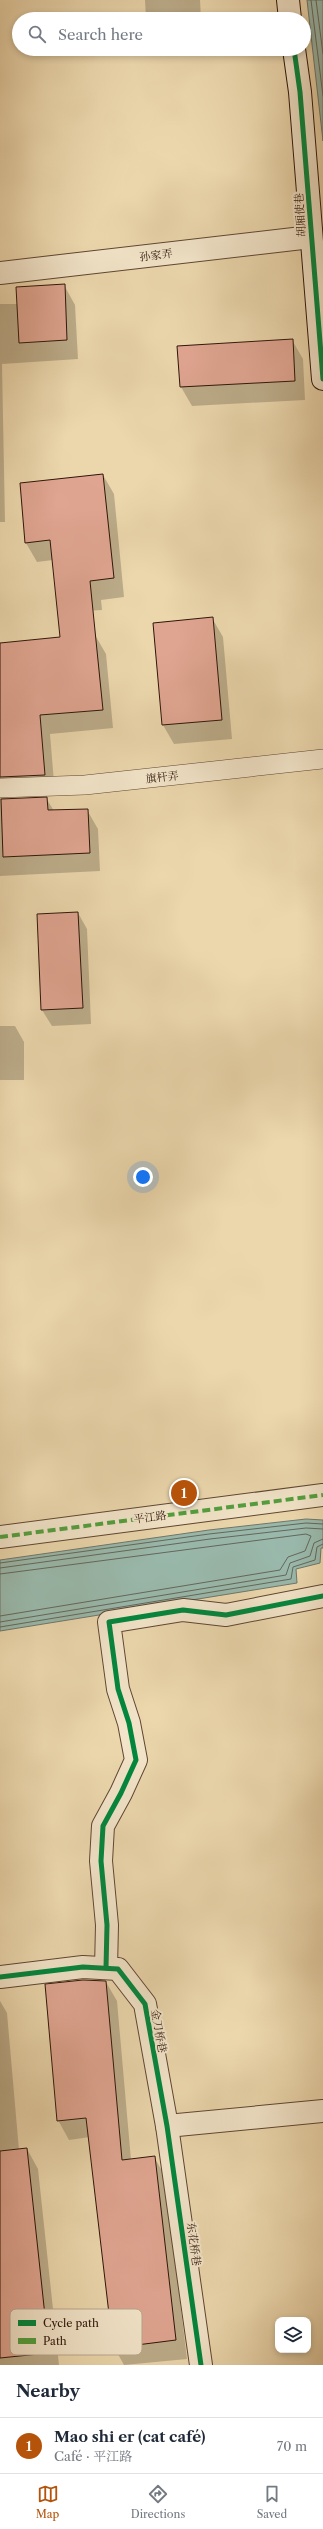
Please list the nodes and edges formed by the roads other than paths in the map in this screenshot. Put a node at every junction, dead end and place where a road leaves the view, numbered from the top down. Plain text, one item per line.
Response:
1 (288, 0) edge
2 (289, 12) edge
3 (295, 56) edge
4 (311, 237) junction
5 (0, 273) edge
6 (323, 379) edge
7 (323, 759) edge
8 (0, 788) edge
9 (323, 1495) edge
10 (0, 1537) edge
11 (323, 1596) edge
12 (106, 1968) junction
13 (0, 1977) edge
14 (323, 2111) edge
15 (167, 2126) junction
16 (201, 2365) edge

1 - 2 street
3 - 4 street, 胡厢使巷
4 - 5 street, 孙家弄
4 - 6 street, 胡厢使巷
7 - 8 lane, 旗杆弄
9 - 10 street, 平江路
11 - 12 street
12 - 13 street, 金刀桥巷
12 - 15 street, 金刀桥巷
14 - 15 street
15 - 16 street, 东花桥巷

